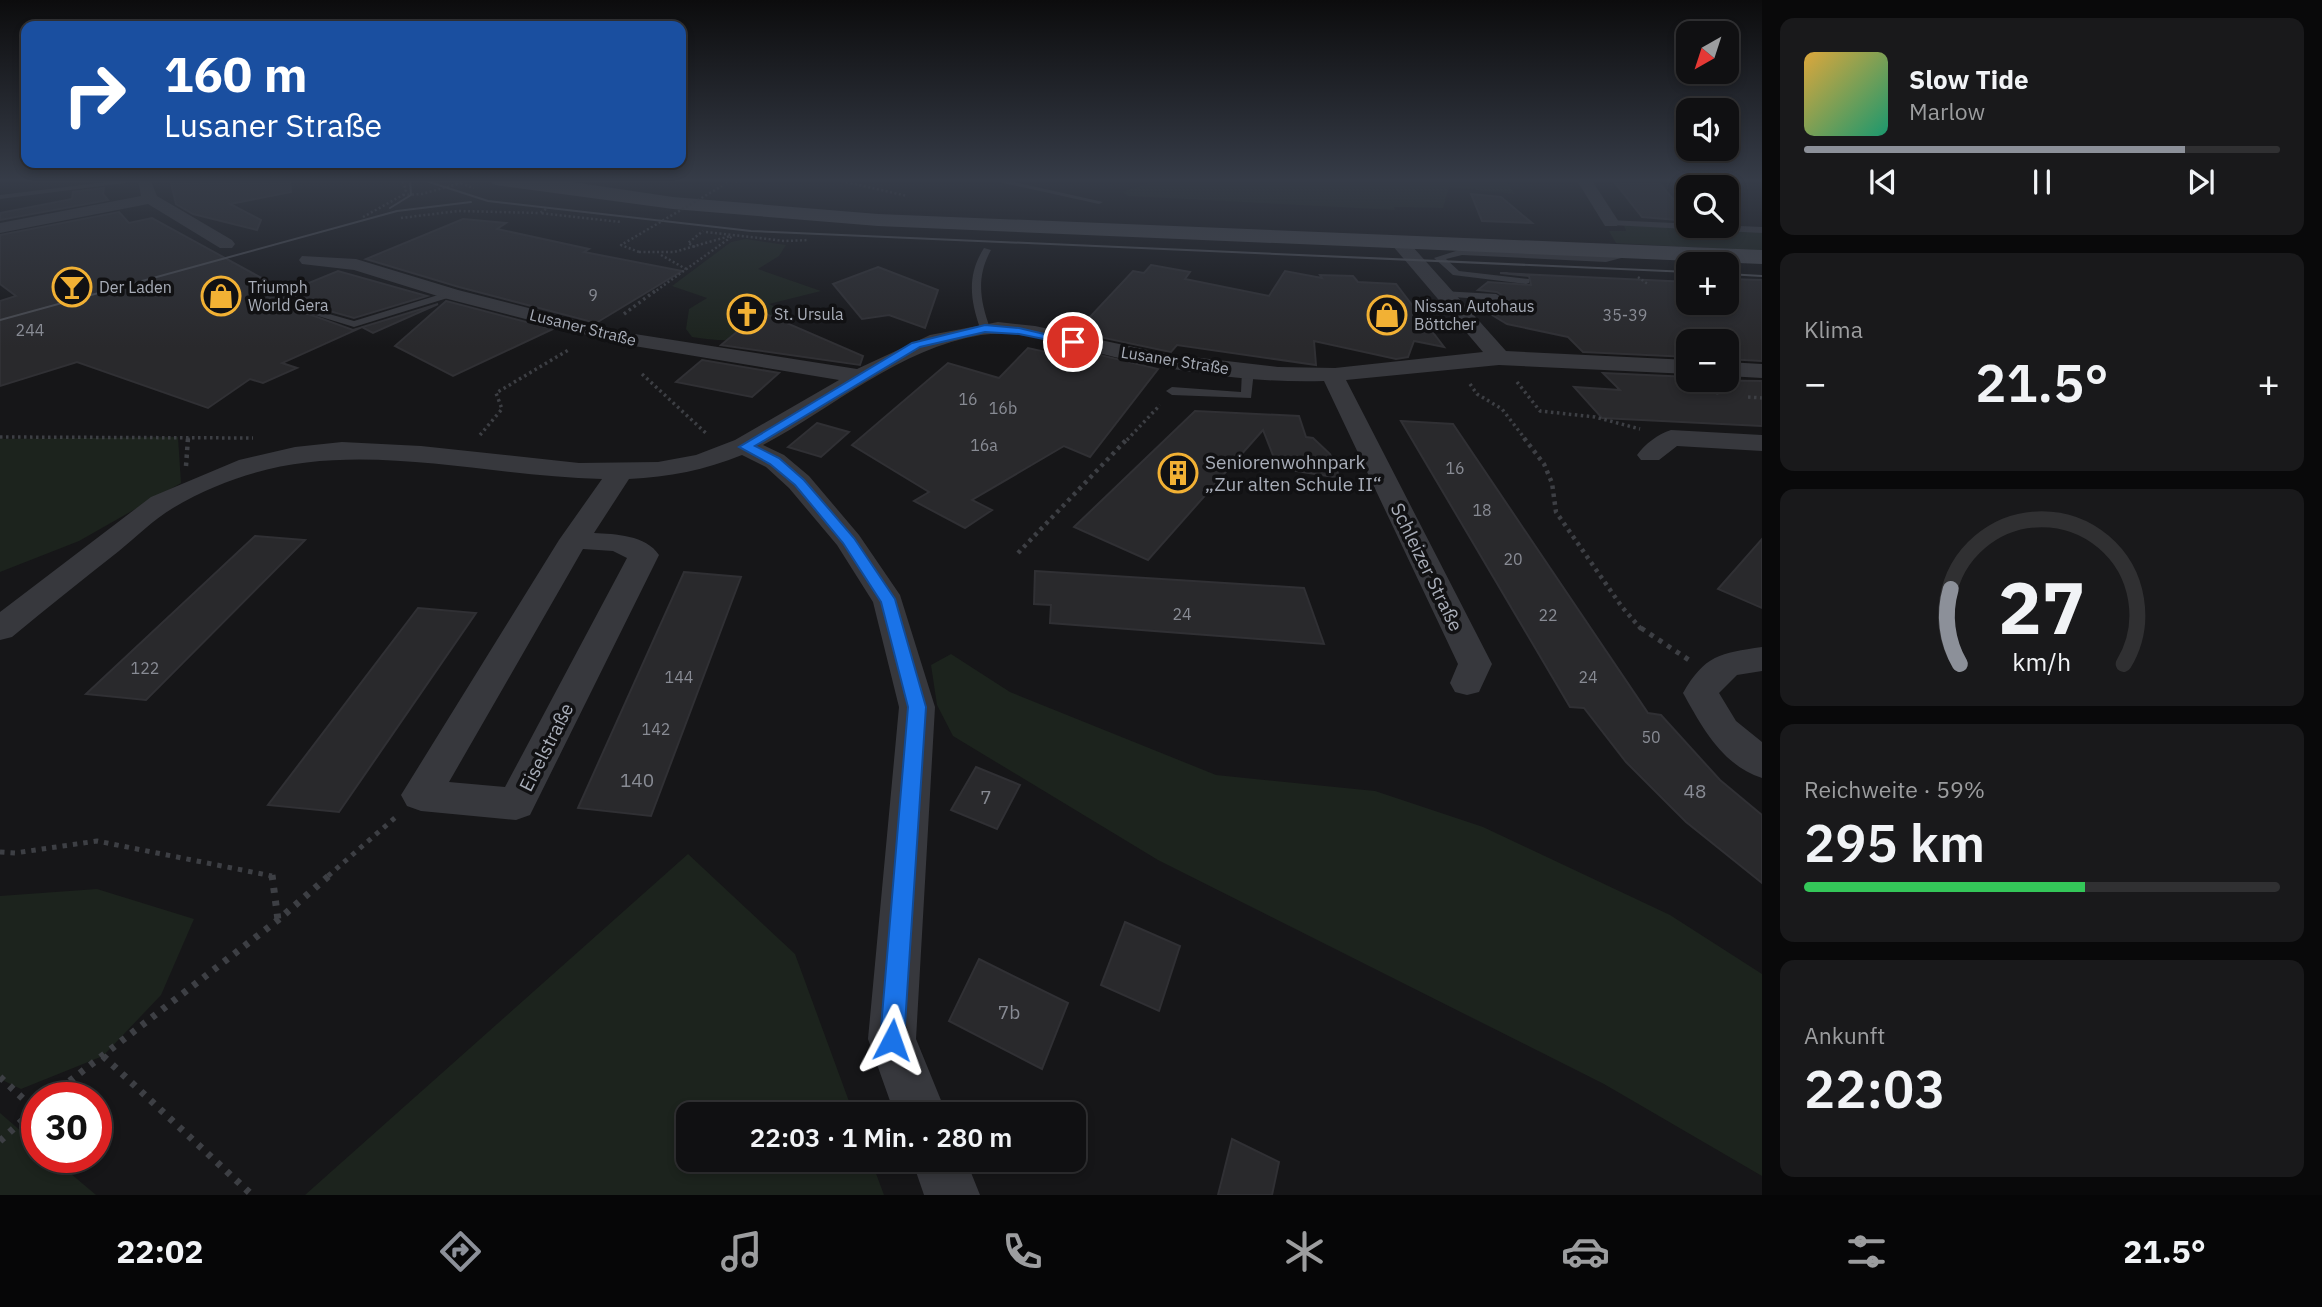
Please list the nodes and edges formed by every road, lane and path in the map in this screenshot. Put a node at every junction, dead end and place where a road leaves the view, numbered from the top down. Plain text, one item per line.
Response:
1 (210, 235) edge
2 (639, 235) edge
3 (698, 235) edge
4 (1240, 235) edge
5 (1398, 241) junction
6 (226, 244) dead end
7 (695, 247) junction
8 (987, 250) dead end
9 (1642, 251) junction
10 (657, 254) junction
11 (1762, 257) edge
12 (308, 260) dead end
13 (686, 269) junction
14 (1634, 274) dead end
15 (1526, 281) dead end
16 (1649, 285) dead end
17 (451, 294) junction
18 (1442, 294) junction
19 (1496, 297) dead end
20 (297, 309) dead end
21 (985, 328) junction
22 (596, 332) junction
23 (1500, 358) junction
24 (1452, 361) junction
25 (1676, 366) edge
26 (1739, 370) edge
27 (1248, 371) junction
28 (1762, 371) edge
29 (642, 374) dead end
30 (861, 377) junction
31 (1333, 377) junction
32 (1515, 381) dead end
33 (1172, 391) joint
34 (1709, 392) dead end
35 (1723, 393) dead end
36 (0, 437) edge
37 (1671, 438) junction
38 (1762, 443) edge
39 (737, 451) junction
40 (1650, 455) dead end
41 (460, 459) junction
42 (622, 470) junction
43 (185, 471) dead end
44 (573, 540) junction
45 (1018, 553) dead end
46 (0, 629) edge
47 (1762, 659) edge
48 (1711, 673) junction
49 (1467, 683) dead end
50 (1762, 763) edge
51 (421, 795) junction
52 (0, 852) edge
53 (278, 920) junction
54 (103, 1056) junction
55 (0, 1077) edge
56 (69, 1082) edge
57 (21, 1096) edge
58 (916, 1102) edge
59 (21, 1121) edge
60 (0, 1141) edge
61 (943, 1172) edge
62 (252, 1195) edge
63 (952, 1195) edge

1 - 6 street
2 - 10 path, bridge
3 - 7 path
4 - 5 main road
5 - 9 main road
5 - 18 street
7 - 10 path
7 - 13 path
8 - 21 lane
9 - 11 main road
9 - 15 lane
10 - 13 path
12 - 17 street, Lusaner Straße
13 - 22 path
14 - 16 path
17 - 20 lane
17 - 22 street, Lusaner Straße
18 - 19 lane
18 - 23 street
21 - 27 street, Lusaner Straße
21 - 30 street, Lusaner Straße
22 - 30 street, Lusaner Straße
22 - 41 path
23 - 24 street
23 - 25 street
24 - 31 street
24 - 48 path
26 - 28 street
27 - 31 street, Lusaner Straße
27 - 33 lane
29 - 39 path
30 - 39 street, Lusaner Straße
31 - 49 street, Schleizer Straße
32 - 37 path
33 - 45 path
34 - 35 path
36 - 43 path
37 - 38 street
37 - 40 street
39 - 42 street
39 - 58 street
41 - 42 street
41 - 46 street
42 - 44 street
44 - 51 street
44 - 51 street, Eiselstraße
47 - 48 street
48 - 50 street
51 - 53 path
52 - 53 path
53 - 54 path
54 - 56 path
54 - 62 path
55 - 57 path
59 - 60 path
61 - 63 street

